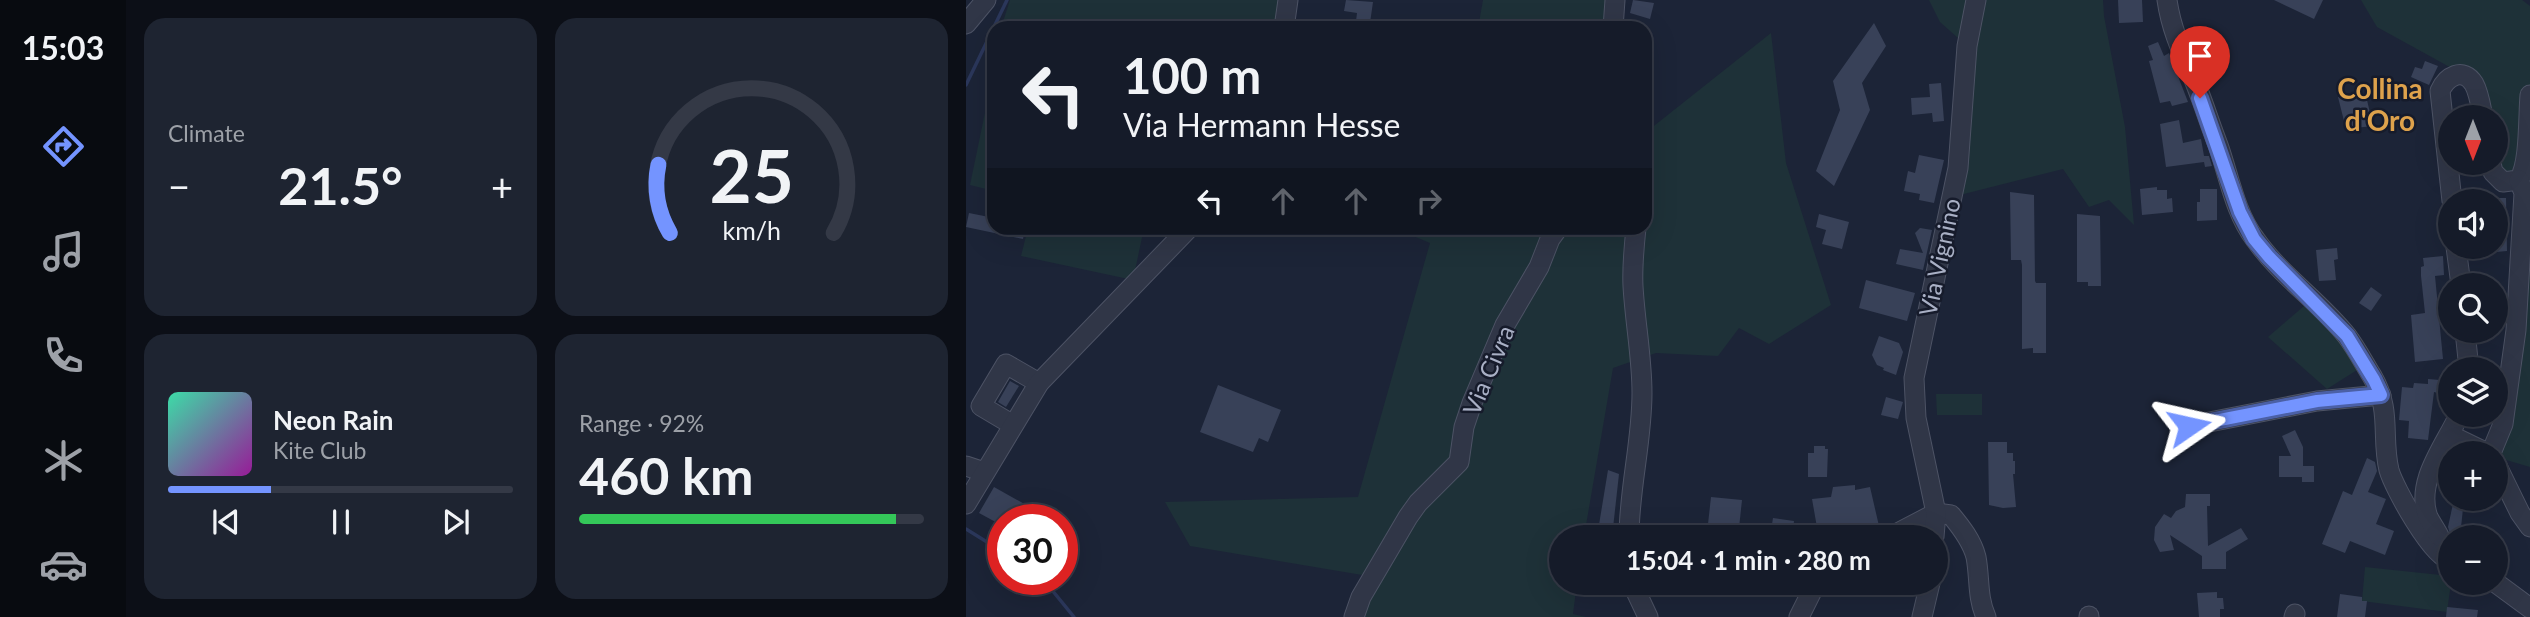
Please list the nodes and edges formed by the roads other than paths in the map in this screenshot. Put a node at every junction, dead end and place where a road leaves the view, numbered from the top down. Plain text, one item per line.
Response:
1 (986, 0) edge
2 (1288, 0) edge
3 (1615, 0) edge
4 (1976, 0) edge
5 (2167, 0) edge
6 (1285, 21) edge
7 (1614, 21) edge
8 (966, 24) edge
9 (2530, 96) edge
10 (2442, 105) edge
11 (2480, 105) edge
12 (2496, 175) edge
13 (2519, 180) junction
14 (1182, 235) edge
15 (1553, 235) edge
16 (1636, 235) edge
17 (1045, 376) junction
18 (2381, 395) junction
19 (1013, 425) junction
20 (2189, 426) dead end
21 (2454, 427) edge
22 (2450, 435) junction
23 (2463, 441) edge
24 (2495, 441) edge
25 (975, 469) edge
26 (2508, 488) edge
27 (966, 504) edge
28 (1936, 513) junction
29 (1629, 525) edge
30 (1913, 525) edge
31 (1935, 525) edge
32 (2530, 527) edge
33 (2438, 534) edge
34 (2438, 554) edge
35 (2508, 592) edge
36 (1638, 595) edge
37 (1810, 595) edge
38 (1927, 595) edge
39 (2530, 608) edge
40 (1354, 617) edge
41 (1648, 617) edge
42 (1799, 617) edge
43 (1922, 617) edge
44 (1986, 617) edge

1 - 8 street
2 - 6 street
3 - 7 street
4 - 28 street, Via Vignino
5 - 18 street
9 - 13 street
10 - 11 street
12 - 13 street
13 - 24 street
14 - 17 street
15 - 40 street, Via Civra
16 - 29 street
17 - 19 street
17 - 19 street
18 - 20 street
18 - 34 street
19 - 25 street
21 - 22 street
22 - 23 street
22 - 33 street
25 - 27 street
26 - 32 street
28 - 30 street
28 - 31 street, Via Vignino
28 - 44 street
35 - 39 street
36 - 41 street
37 - 42 street
38 - 43 street

